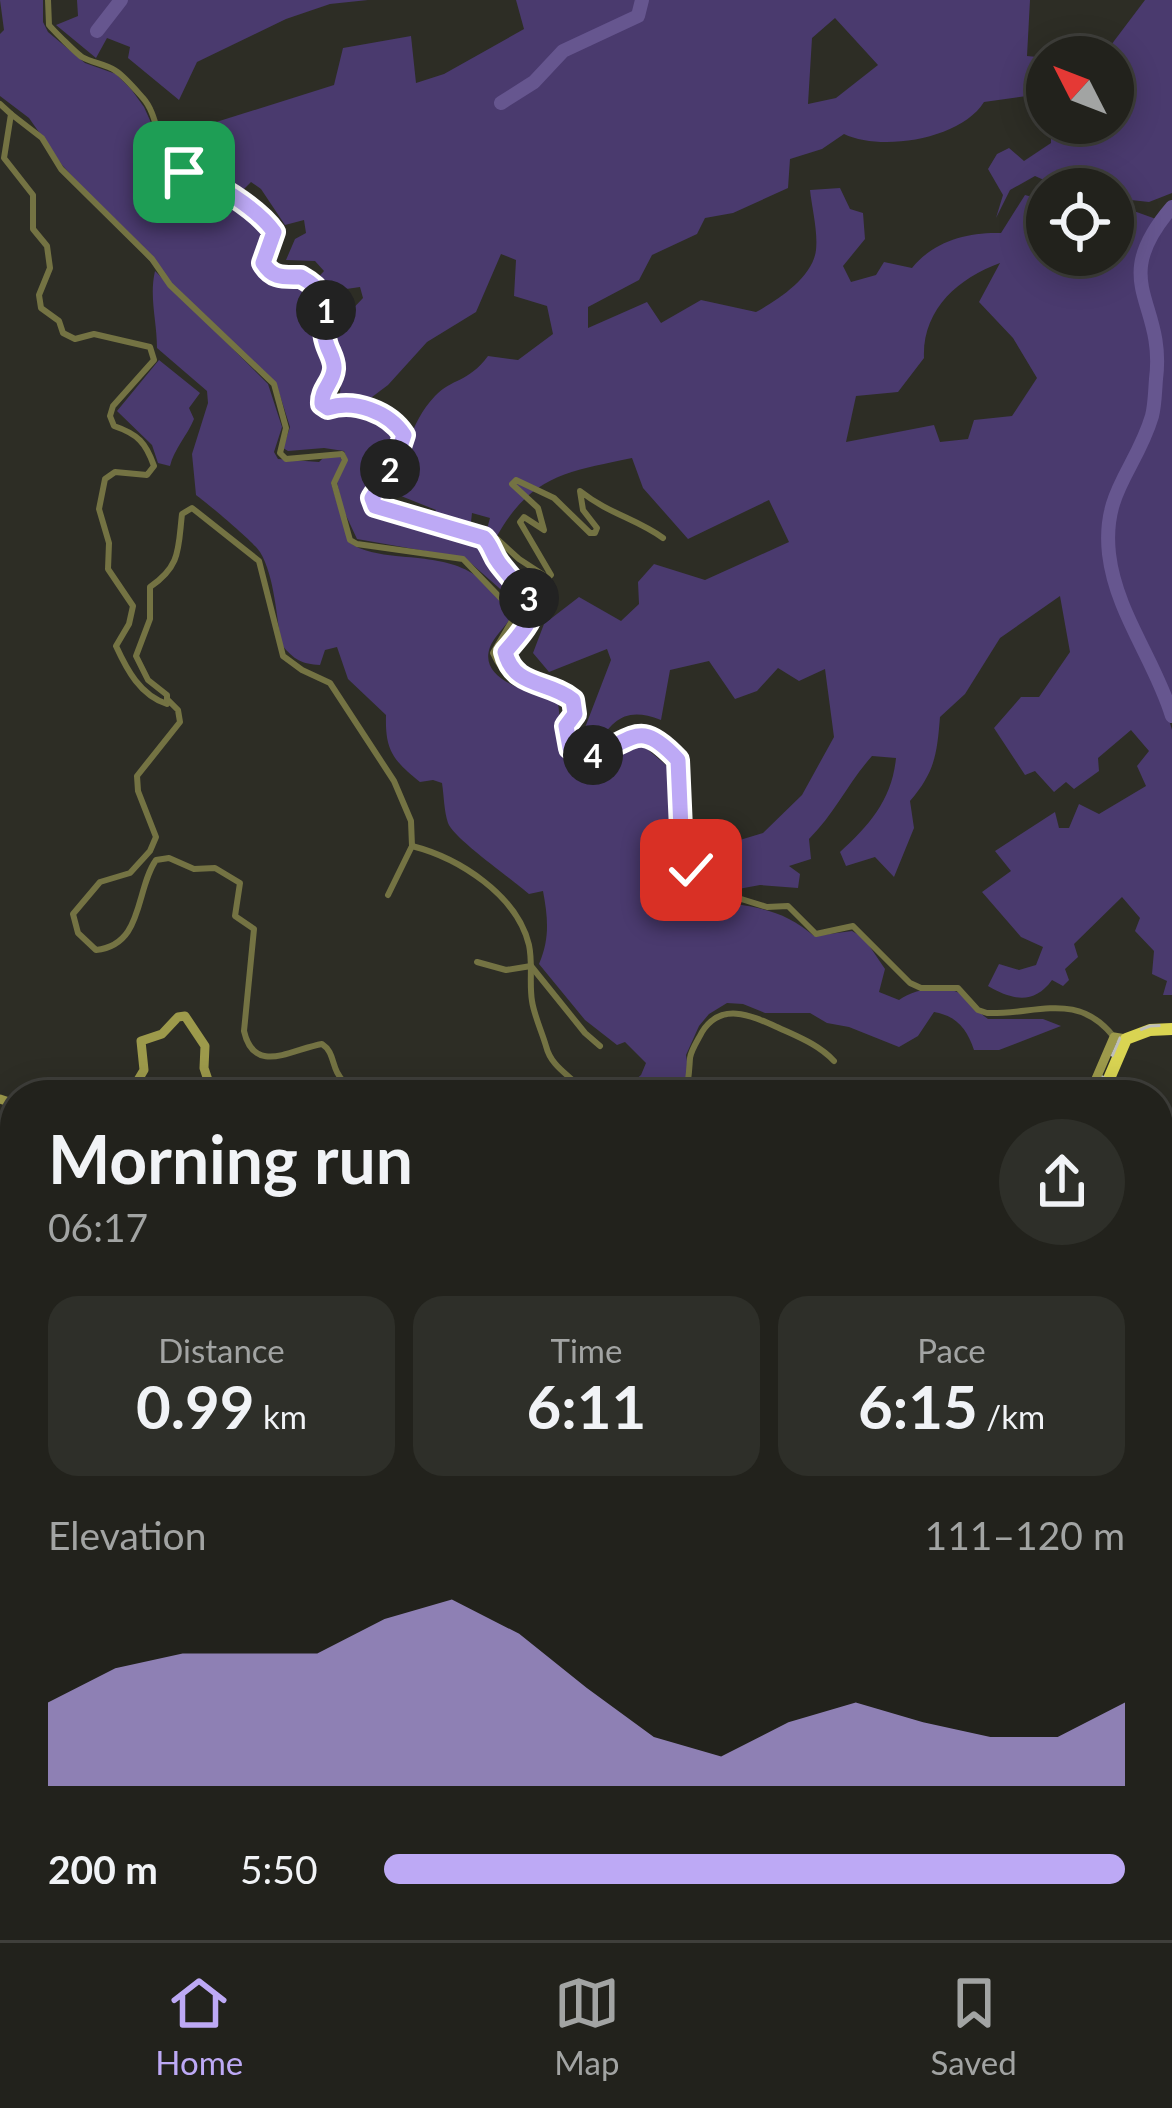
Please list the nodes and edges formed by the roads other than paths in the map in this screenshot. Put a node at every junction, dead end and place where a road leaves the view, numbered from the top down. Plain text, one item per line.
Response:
1 (48, 0) edge
2 (0, 104) edge
3 (10, 114) junction
4 (663, 538) dead end
5 (490, 543) junction
6 (167, 698) junction
7 (566, 726) junction
8 (412, 846) junction
9 (388, 895) dead end
10 (477, 962) dead end
11 (531, 966) junction
12 (1172, 1029) edge
13 (1120, 1038) junction
14 (600, 1046) dead end
15 (834, 1060) dead end
16 (138, 1080) edge
17 (206, 1080) edge
18 (343, 1080) edge
19 (569, 1080) edge
20 (690, 1080) edge
21 (1097, 1080) edge
22 (1107, 1080) edge

1 - 5 street
2 - 3 street
3 - 6 street
3 - 7 street
4 - 5 street
5 - 7 street
6 - 8 street
6 - 18 street
7 - 13 street
8 - 9 street
8 - 11 street
10 - 11 street
11 - 14 street
11 - 19 street
12 - 13 highway
13 - 21 main road
13 - 22 highway
15 - 20 street
16 - 17 main road

